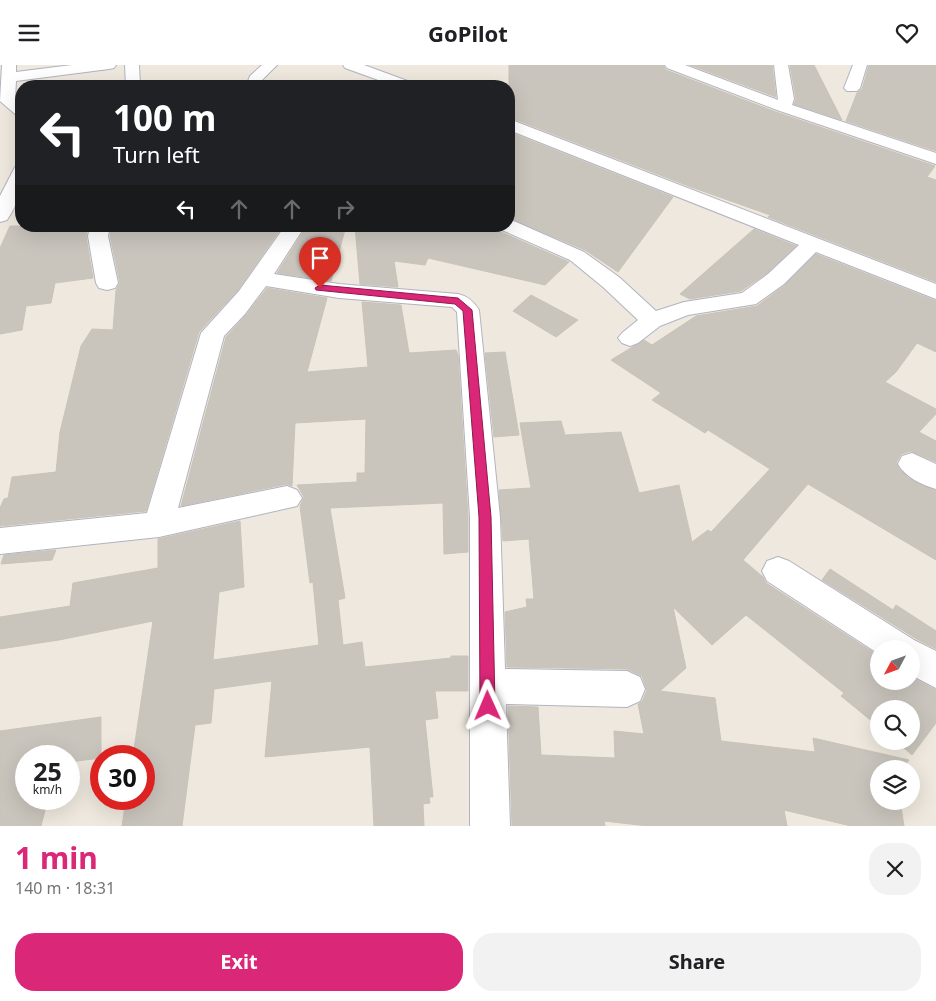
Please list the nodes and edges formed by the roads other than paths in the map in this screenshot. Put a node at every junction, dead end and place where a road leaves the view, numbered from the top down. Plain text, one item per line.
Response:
1 (109, 65) edge
2 (132, 65) edge
3 (270, 65) edge
4 (350, 65) edge
5 (672, 65) edge
6 (781, 65) edge
7 (860, 65) edge
8 (9, 71) edge
9 (133, 80) edge
10 (255, 80) edge
11 (391, 80) edge
12 (852, 88) dead end
13 (15, 106) edge
14 (784, 107) junction
15 (515, 126) edge
16 (936, 159) edge
17 (15, 184) edge
18 (0, 216) edge
19 (515, 229) edge
20 (99, 232) edge
21 (291, 232) edge
22 (814, 243) junction
23 (262, 279) junction
24 (107, 283) dead end
25 (936, 291) edge
26 (652, 321) junction
27 (630, 338) dead end
28 (912, 465) dead end
29 (936, 478) edge
30 (287, 498) dead end
31 (159, 524) junction
32 (0, 541) edge
33 (778, 571) dead end
34 (887, 640) edge
35 (920, 661) edge
36 (936, 671) edge
37 (488, 686) junction
38 (627, 689) dead end
39 (490, 826) edge

1 - 8 street
2 - 9 street
3 - 10 street
4 - 11 street
5 - 14 street
6 - 14 street
7 - 12 street
8 - 13 street
14 - 16 street
15 - 22 street
17 - 18 street
19 - 26 street
20 - 24 street
21 - 23 street
22 - 25 street
22 - 26 street
23 - 31 street
23 - 37 street
26 - 27 street
28 - 29 street
30 - 31 street
31 - 32 street
33 - 34 street
35 - 36 street
37 - 38 street
37 - 39 street

